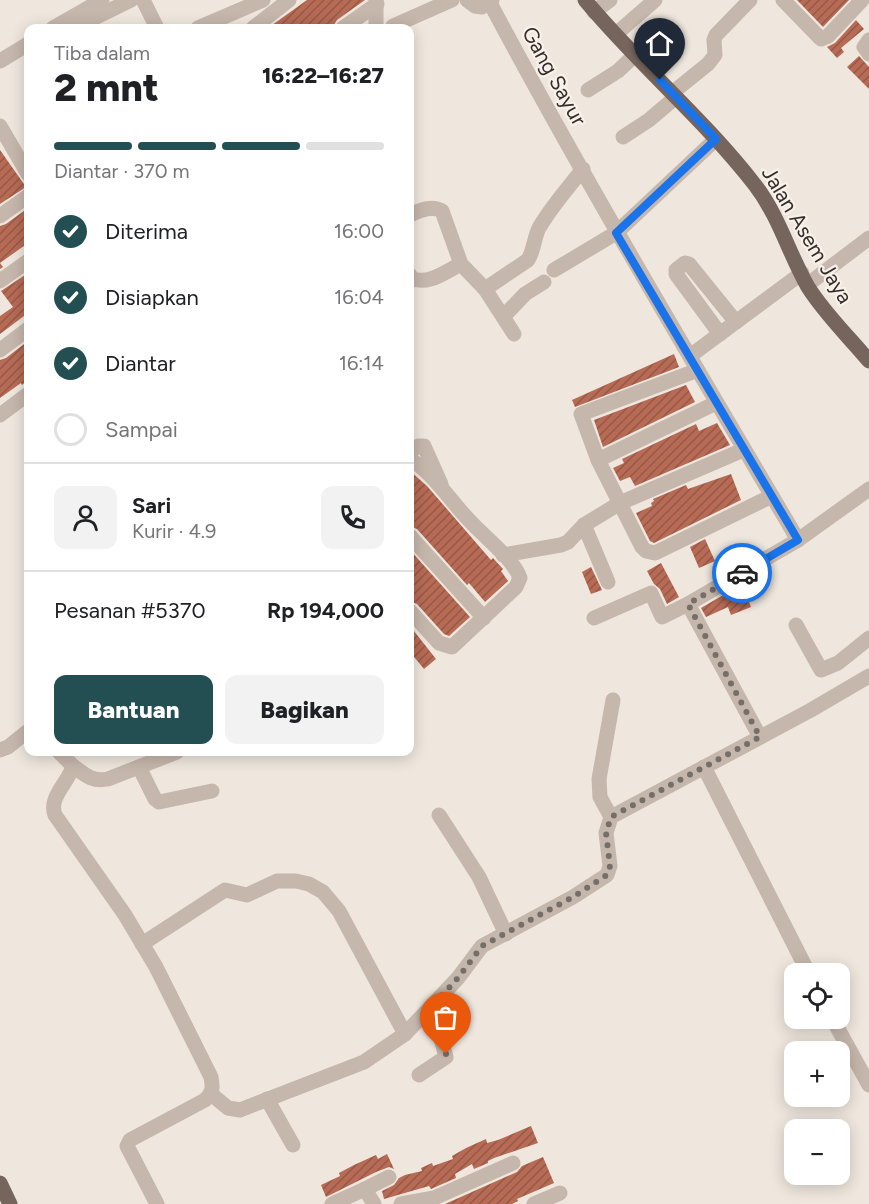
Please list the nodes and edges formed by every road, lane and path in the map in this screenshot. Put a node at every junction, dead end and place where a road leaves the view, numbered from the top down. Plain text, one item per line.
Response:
1 (131, 0) edge
2 (143, 0) edge
3 (263, 0) edge
4 (289, 0) edge
5 (452, 0) edge
6 (467, 0) edge
7 (610, 0) edge
8 (656, 0) edge
9 (750, 0) edge
10 (862, 0) edge
11 (93, 2) edge
12 (376, 2) edge
13 (788, 2) edge
14 (488, 3) edge
15 (589, 6) edge
16 (59, 24) edge
17 (82, 24) edge
18 (155, 24) edge
19 (207, 24) edge
20 (258, 24) edge
21 (348, 24) edge
22 (376, 24) edge
23 (398, 24) edge
24 (616, 34) junction
25 (869, 40) edge
26 (24, 46) edge
27 (636, 54) junction
28 (869, 54) edge
29 (0, 61) edge
30 (588, 90) dead end
31 (674, 95) junction
32 (0, 126) edge
33 (623, 136) dead end
34 (716, 139) junction
35 (5, 145) edge
36 (24, 169) edge
37 (583, 169) junction
38 (24, 199) edge
39 (414, 213) edge
40 (0, 216) edge
41 (616, 233) junction
42 (869, 238) edge
43 (24, 264) edge
44 (461, 264) junction
45 (554, 270) dead end
46 (804, 279) junction
47 (414, 280) edge
48 (0, 281) edge
49 (544, 282) dead end
50 (485, 289) junction
51 (504, 316) junction
52 (736, 322) junction
53 (24, 333) edge
54 (514, 333) dead end
55 (720, 334) junction
56 (0, 350) edge
57 (869, 361) edge
58 (692, 366) junction
59 (24, 399) edge
60 (712, 405) junction
61 (0, 415) edge
62 (414, 449) edge
63 (743, 450) junction
64 (598, 460) junction
65 (414, 463) edge
66 (443, 489) junction
67 (869, 489) edge
68 (772, 496) junction
69 (620, 503) junction
70 (584, 525) junction
71 (414, 540) edge
72 (798, 540) junction
73 (503, 555) junction
74 (608, 582) dead end
75 (688, 604) junction
76 (414, 615) edge
77 (484, 618) junction
78 (594, 618) dead end
79 (796, 625) dead end
80 (869, 638) edge
81 (869, 676) edge
82 (613, 700) dead end
83 (24, 734) edge
84 (760, 737) junction
85 (0, 750) edge
86 (63, 756) edge
87 (167, 756) edge
88 (73, 766) junction
89 (139, 767) junction
90 (704, 767) junction
91 (212, 791) dead end
92 (439, 815) dead end
93 (611, 817) junction
94 (506, 933) junction
95 (142, 944) junction
96 (803, 963) edge
97 (432, 1006) junction
98 (838, 1029) edge
99 (405, 1034) junction
100 (419, 1076) dead end
101 (869, 1085) edge
102 (211, 1094) junction
103 (267, 1099) junction
104 (293, 1145) dead end
105 (513, 1163) dead end
106 (389, 1177) dead end
107 (0, 1183) edge
108 (365, 1188) junction
109 (560, 1193) dead end
110 (424, 1202) edge
111 (10, 1204) edge
112 (157, 1204) edge
113 (332, 1204) edge
114 (374, 1204) edge
115 (401, 1204) edge
116 (534, 1204) edge

1 - 17 street
2 - 18 street
3 - 19 street
4 - 20 street
5 - 23 street
6 - 14 street
7 - 15 street
8 - 24 street
9 - 31 street
10 - 13 street
11 - 16 street
12 - 21 street
12 - 22 street
14 - 37 street, Gang Sayur
15 - 24 main road, Jalan Asem Jaya
24 - 27 main road, Jalan Asem Jaya
25 - 28 street
26 - 29 street
27 - 30 street
27 - 31 main road, Jalan Asem Jaya
31 - 33 street
31 - 34 main road, Jalan Asem Jaya
32 - 35 street
34 - 41 street
34 - 46 main road, Jalan Asem Jaya
35 - 36 street
37 - 41 street, Gang Sayur
37 - 50 street
38 - 40 street
39 - 44 street
41 - 45 street
41 - 58 street, Gang Sayur
42 - 46 street
43 - 48 street
44 - 47 street
44 - 50 street
46 - 52 street
46 - 57 main road, Jalan Asem Jaya
49 - 51 street
50 - 51 street
51 - 54 street
52 - 55 street
52 - 55 street
53 - 56 street
55 - 58 street
58 - 60 street, Gang Sayur
58 - 64 street
59 - 61 street
60 - 63 street, Gang Sayur
60 - 64 street
62 - 66 street
63 - 68 street, Gang Sayur
63 - 69 street
64 - 69 street
65 - 66 street
66 - 73 street
67 - 72 street
68 - 69 street
68 - 72 street, Gang Sayur
69 - 70 street
70 - 73 street
70 - 74 street
71 - 77 street
72 - 75 street
73 - 77 street
75 - 78 street
75 - 84 street
76 - 77 street
79 - 80 street
81 - 84 street
82 - 93 street
83 - 85 street
84 - 90 street
86 - 88 street
87 - 89 street
88 - 89 street
88 - 95 street
89 - 91 street
90 - 93 street
90 - 96 street
92 - 94 street
93 - 94 street
94 - 97 street
95 - 99 street
95 - 102 street
97 - 99 street
97 - 100 street
98 - 101 street
99 - 103 street
102 - 103 street
102 - 112 street
103 - 104 street
105 - 110 street
106 - 108 street
107 - 111 main road
108 - 113 street
108 - 114 street
109 - 116 street
110 - 115 street

